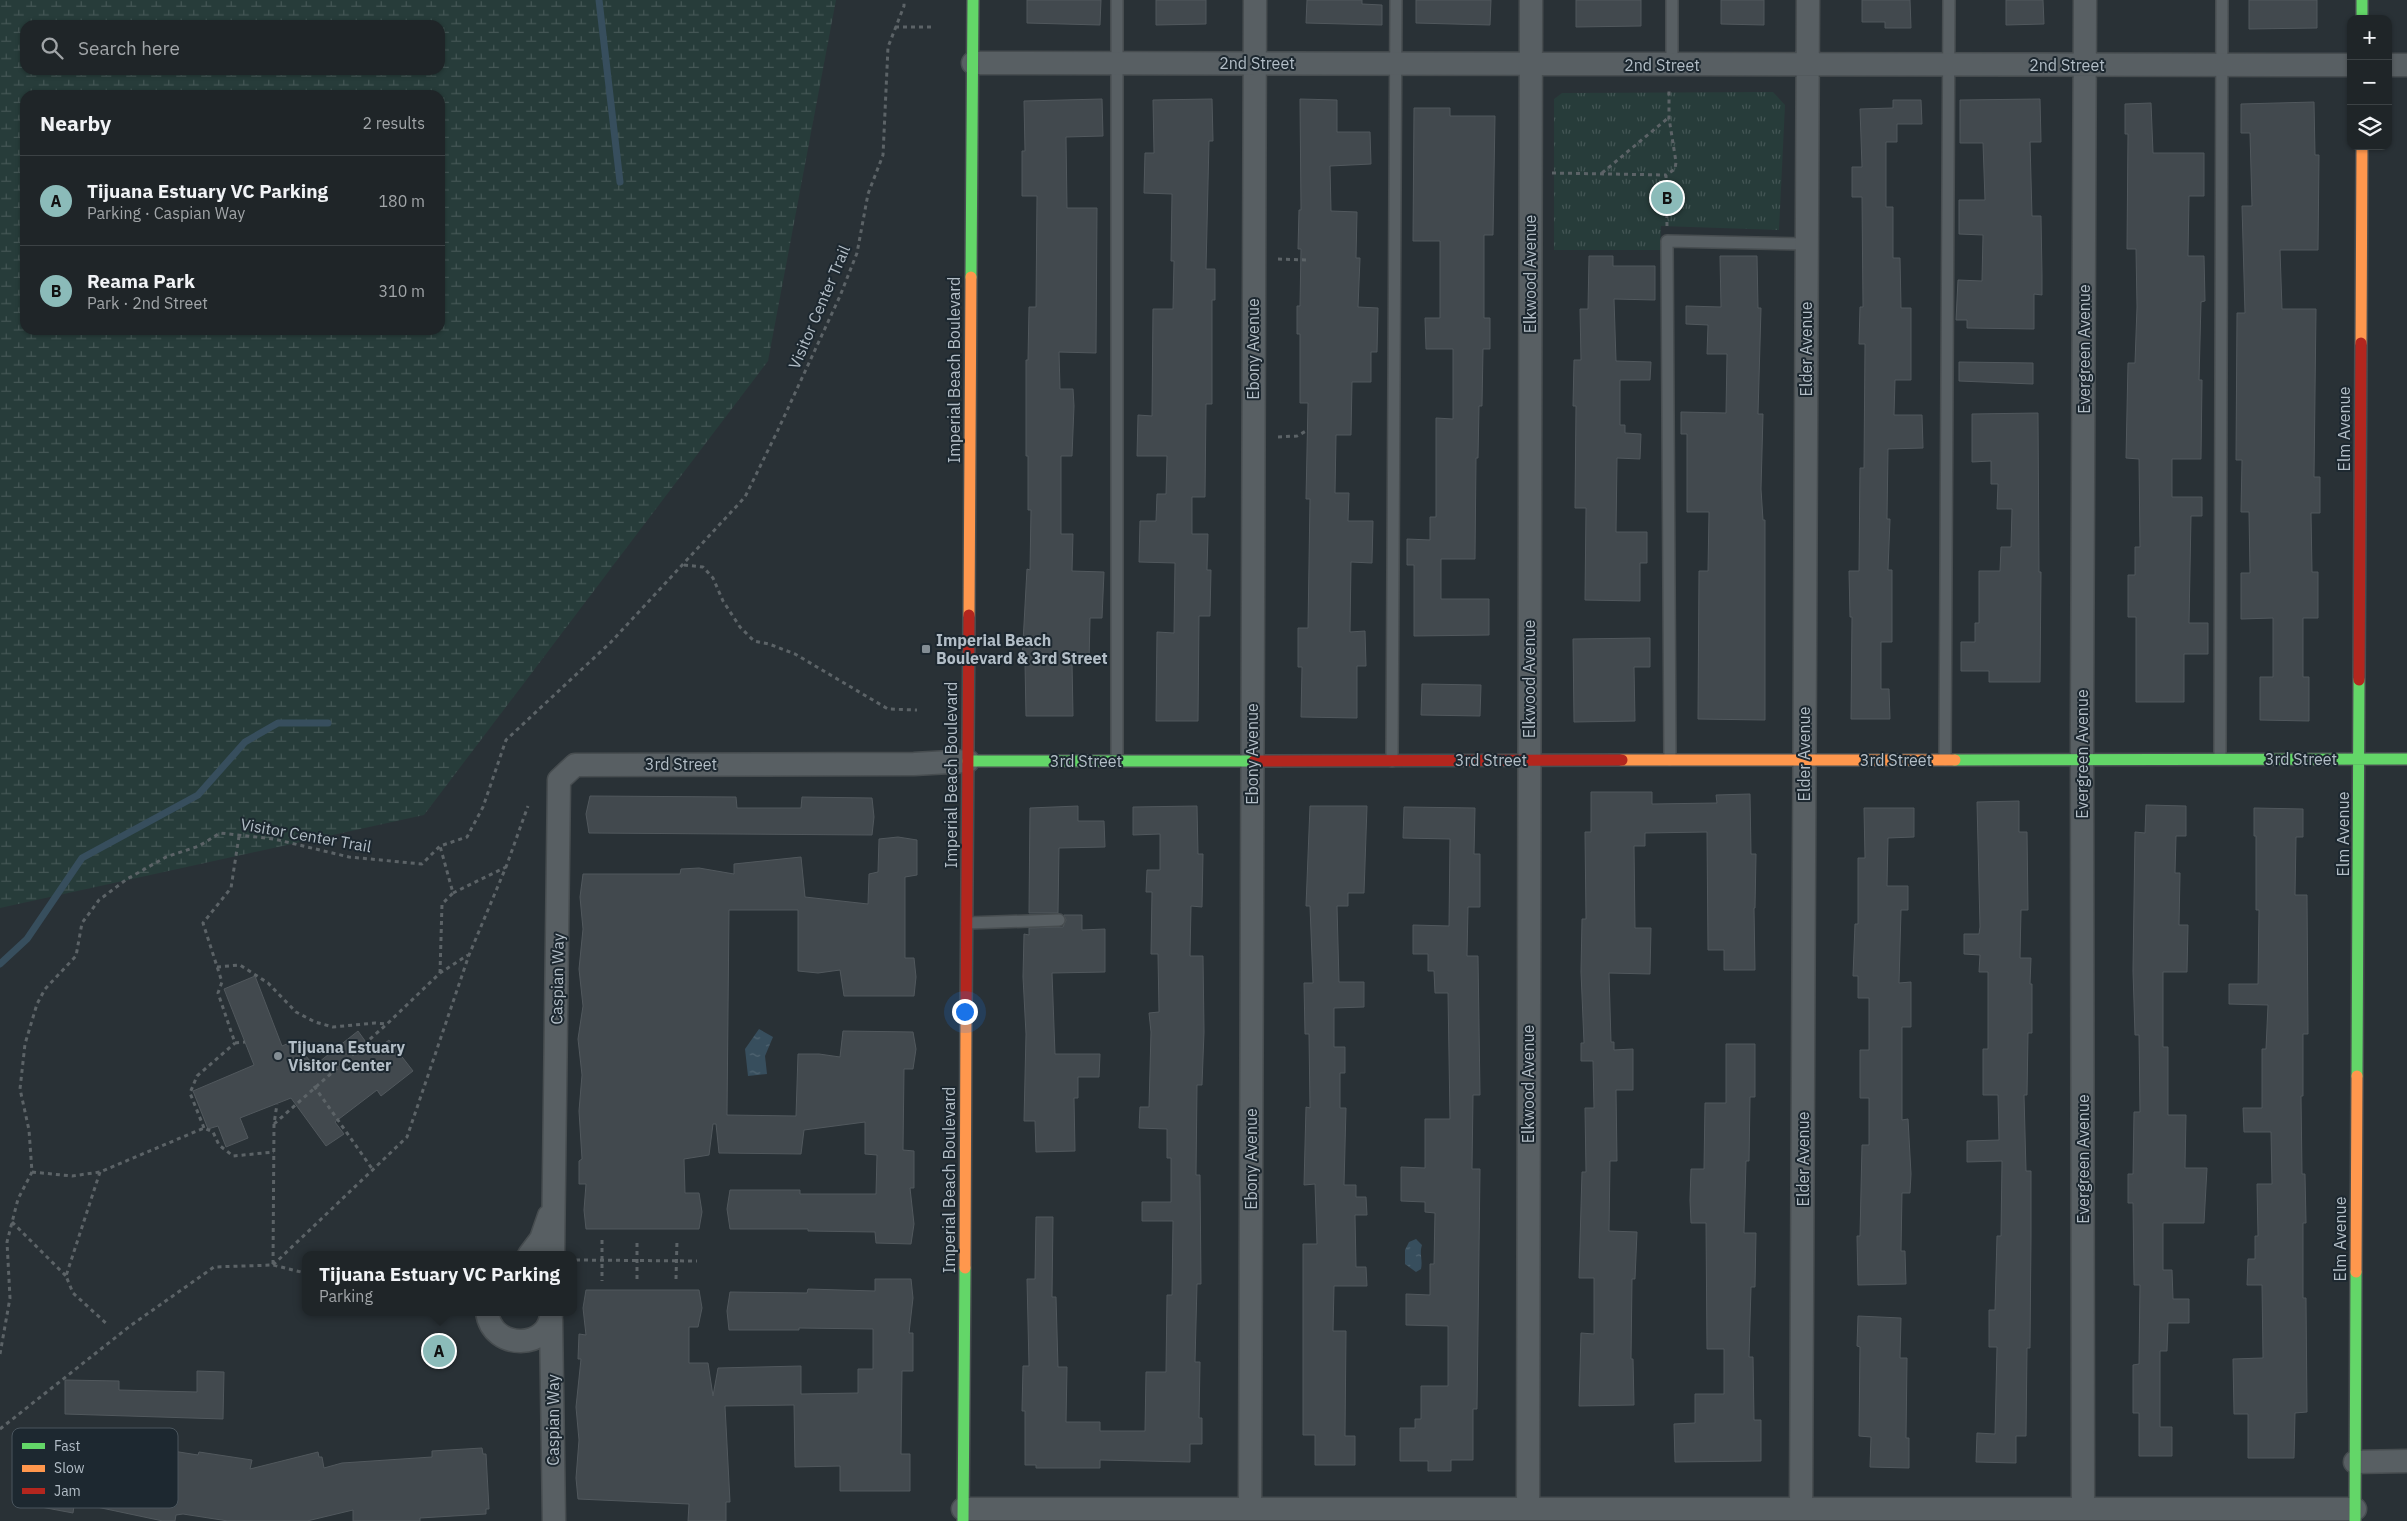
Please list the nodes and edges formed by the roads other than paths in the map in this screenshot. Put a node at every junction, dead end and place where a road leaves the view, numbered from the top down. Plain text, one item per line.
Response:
1 (973, 0) edge
2 (1117, 0) edge
3 (1255, 0) edge
4 (1396, 0) edge
5 (1531, 0) edge
6 (1672, 0) edge
7 (1808, 0) edge
8 (1950, 0) edge
9 (2085, 0) edge
10 (2222, 0) edge
11 (2362, 0) edge
12 (2362, 15) edge
13 (973, 63) junction
14 (1117, 63) junction
15 (1254, 63) junction
16 (1396, 64) junction
17 (1530, 65) junction
18 (1672, 65) junction
19 (1808, 65) junction
20 (1950, 65) junction
21 (2084, 65) junction
22 (2222, 65) junction
23 (2347, 65) edge
24 (2392, 65) edge
25 (2407, 65) edge
26 (2362, 150) edge
27 (1807, 244) junction
28 (2082, 759) junction
29 (2220, 759) junction
30 (2359, 759) junction
31 (2407, 759) edge
32 (1529, 760) junction
33 (1670, 760) junction
34 (1804, 760) junction
35 (1945, 760) junction
36 (968, 761) junction
37 (1116, 761) junction
38 (1252, 761) junction
39 (1392, 761) junction
40 (575, 765) joint
41 (1059, 920) dead end
42 (967, 923) junction
43 (555, 1200) junction
44 (532, 1251) edge
45 (553, 1251) edge
46 (488, 1316) edge
47 (551, 1316) edge
48 (2407, 1461) edge
49 (2355, 1462) junction
50 (1801, 1508) junction
51 (2083, 1508) junction
52 (1250, 1509) junction
53 (1528, 1509) junction
54 (963, 1515) edge
55 (2355, 1515) edge
56 (554, 1521) edge

1 - 13 street, Imperial Beach Boulevard
2 - 14 lane
3 - 15 street, Ebony Avenue
4 - 16 lane
5 - 17 street, Elkwood Avenue
6 - 18 lane
7 - 19 street, Elder Avenue
8 - 20 lane
9 - 21 street, Evergreen Avenue
10 - 22 lane
11 - 12 street
13 - 14 street, 2nd Street
13 - 36 street, Imperial Beach Boulevard
14 - 15 street, 2nd Street
14 - 37 lane
15 - 16 street, 2nd Street
15 - 38 street, Ebony Avenue
16 - 17 street, 2nd Street
16 - 39 lane
17 - 18 street, 2nd Street
17 - 32 street, Elkwood Avenue
18 - 19 street, 2nd Street
19 - 20 street, 2nd Street
19 - 27 street, Elder Avenue
20 - 21 street, 2nd Street
20 - 35 lane
21 - 22 street, 2nd Street
21 - 28 street, Evergreen Avenue
22 - 23 street, 2nd Street
22 - 29 lane
24 - 25 street
26 - 30 street, Elm Avenue
27 - 33 lane
27 - 34 street, Elder Avenue
28 - 29 street, 3rd Street
28 - 35 street, 3rd Street
28 - 51 street, Evergreen Avenue
29 - 30 street, 3rd Street
30 - 31 street, 3rd Street
30 - 49 street, Elm Avenue
32 - 33 street, 3rd Street
32 - 39 street, 3rd Street
32 - 53 street, Elkwood Avenue
33 - 34 street, 3rd Street
34 - 35 street, 3rd Street
34 - 50 street, Elder Avenue
36 - 37 street, 3rd Street
36 - 40 street, 3rd Street
36 - 42 street, Imperial Beach Boulevard
37 - 38 street, 3rd Street
38 - 39 street, 3rd Street
38 - 52 street, Ebony Avenue
40 - 43 street, Caspian Way
41 - 42 lane
42 - 54 street, Imperial Beach Boulevard
43 - 44 street, Caspian Way
43 - 45 street, Caspian Way
46 - 47 street, Caspian Way
47 - 56 street, Caspian Way
48 - 49 street
49 - 55 street, Elm Avenue
50 - 51 street
50 - 53 street
51 - 55 street
52 - 53 street
52 - 54 street

